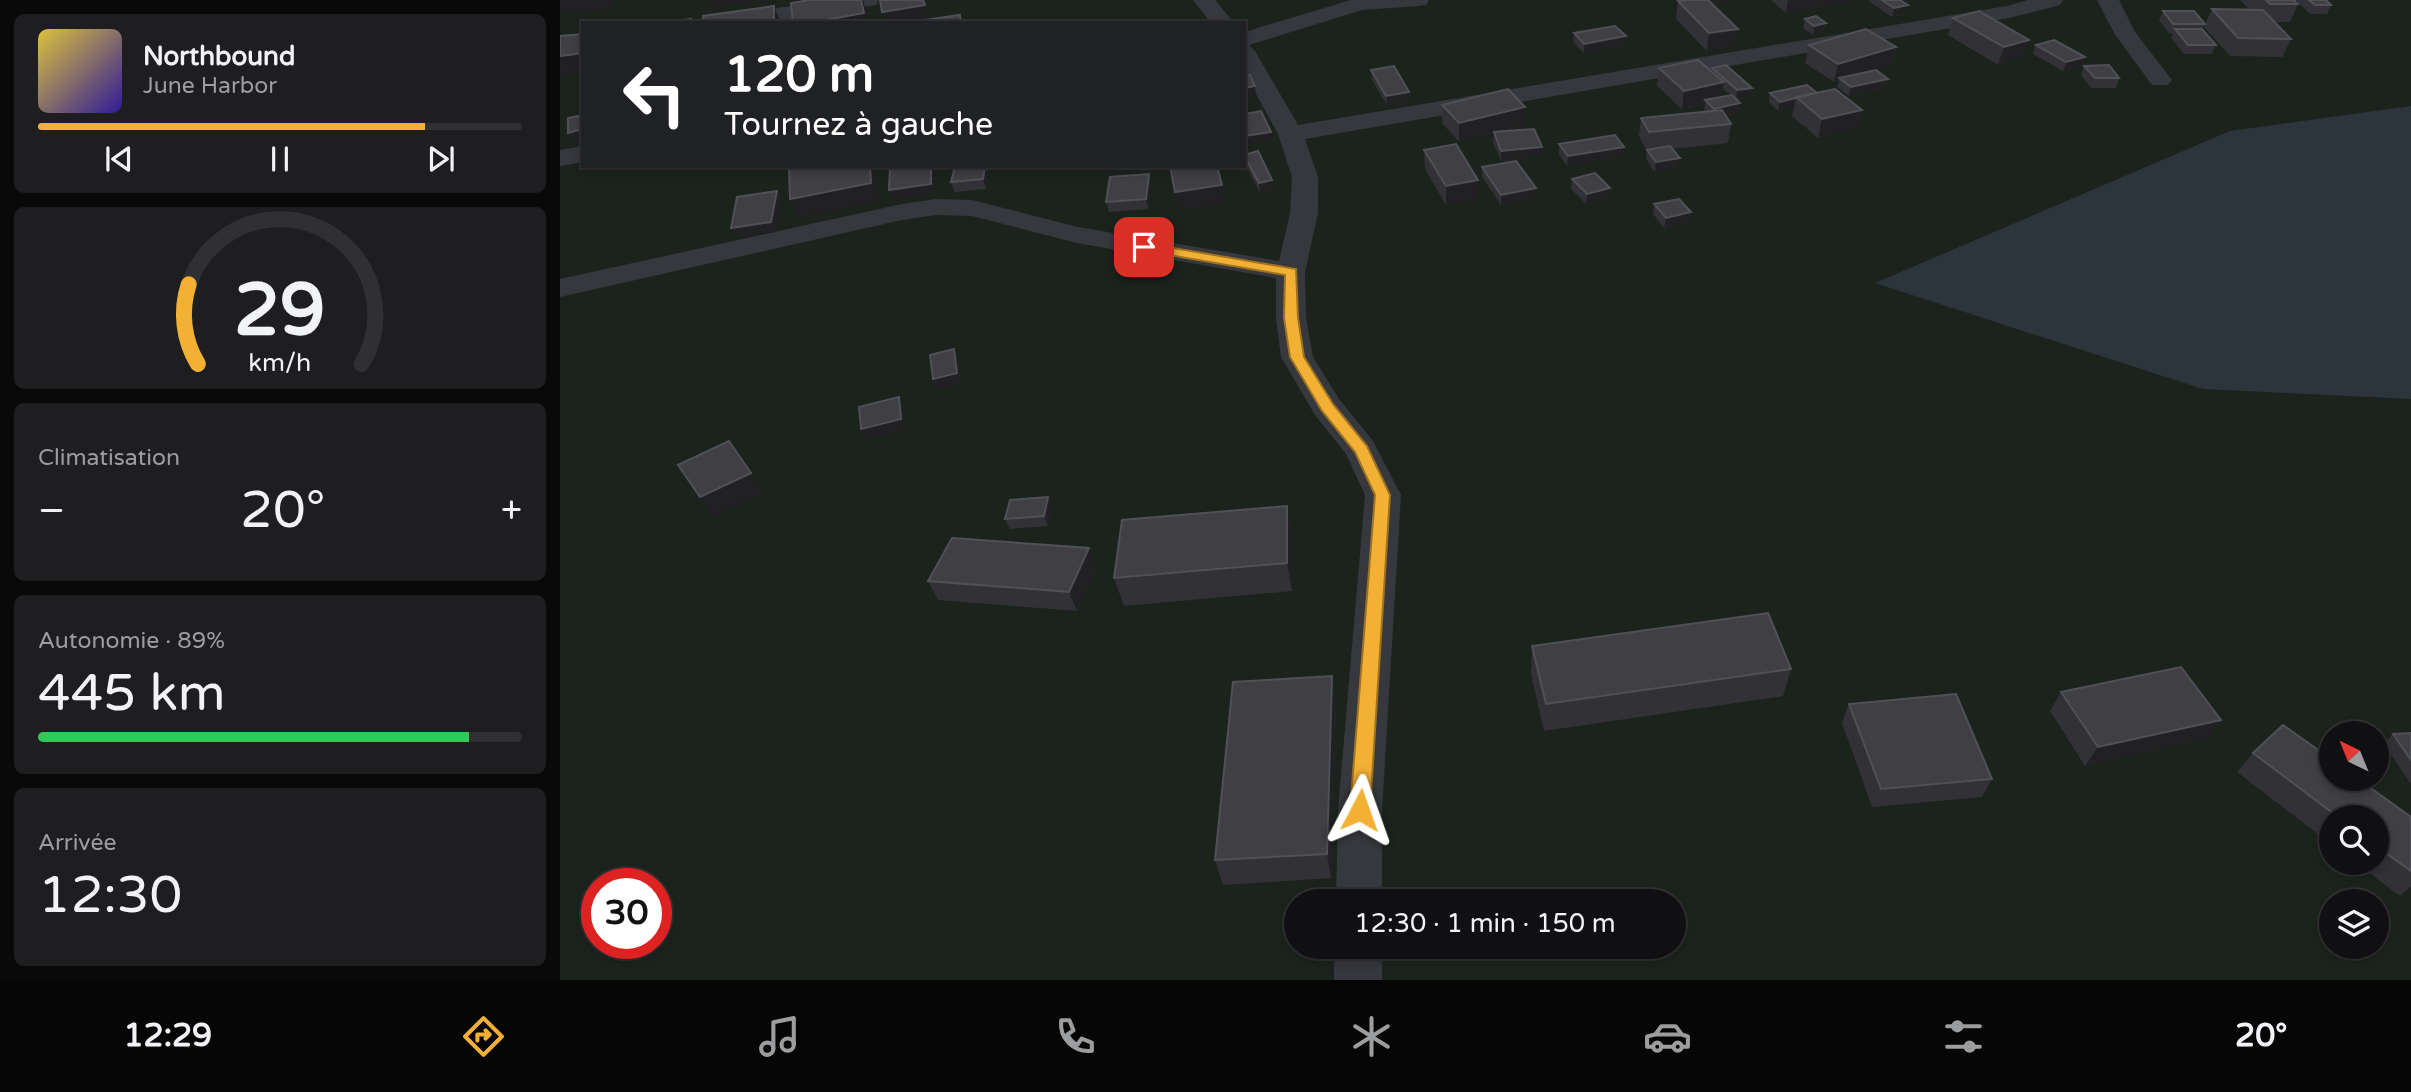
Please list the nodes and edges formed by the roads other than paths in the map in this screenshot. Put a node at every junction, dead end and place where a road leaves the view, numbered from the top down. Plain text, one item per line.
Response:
1 (868, 0) edge
2 (1204, 0) edge
3 (1418, 0) edge
4 (2052, 0) edge
5 (2108, 0) edge
6 (740, 21) edge
7 (1221, 21) edge
8 (1246, 39) edge
9 (1246, 55) edge
10 (2160, 80) dead end
11 (1291, 134) junction
12 (581, 153) edge
13 (560, 158) edge
14 (1291, 272) junction
15 (560, 288) edge
16 (1359, 889) edge
17 (1359, 959) edge
18 (1358, 980) edge

1 - 6 street
2 - 7 street
3 - 8 street
4 - 11 street
5 - 10 street
9 - 11 street
11 - 14 street
12 - 13 street
14 - 15 street
14 - 16 street
17 - 18 street

